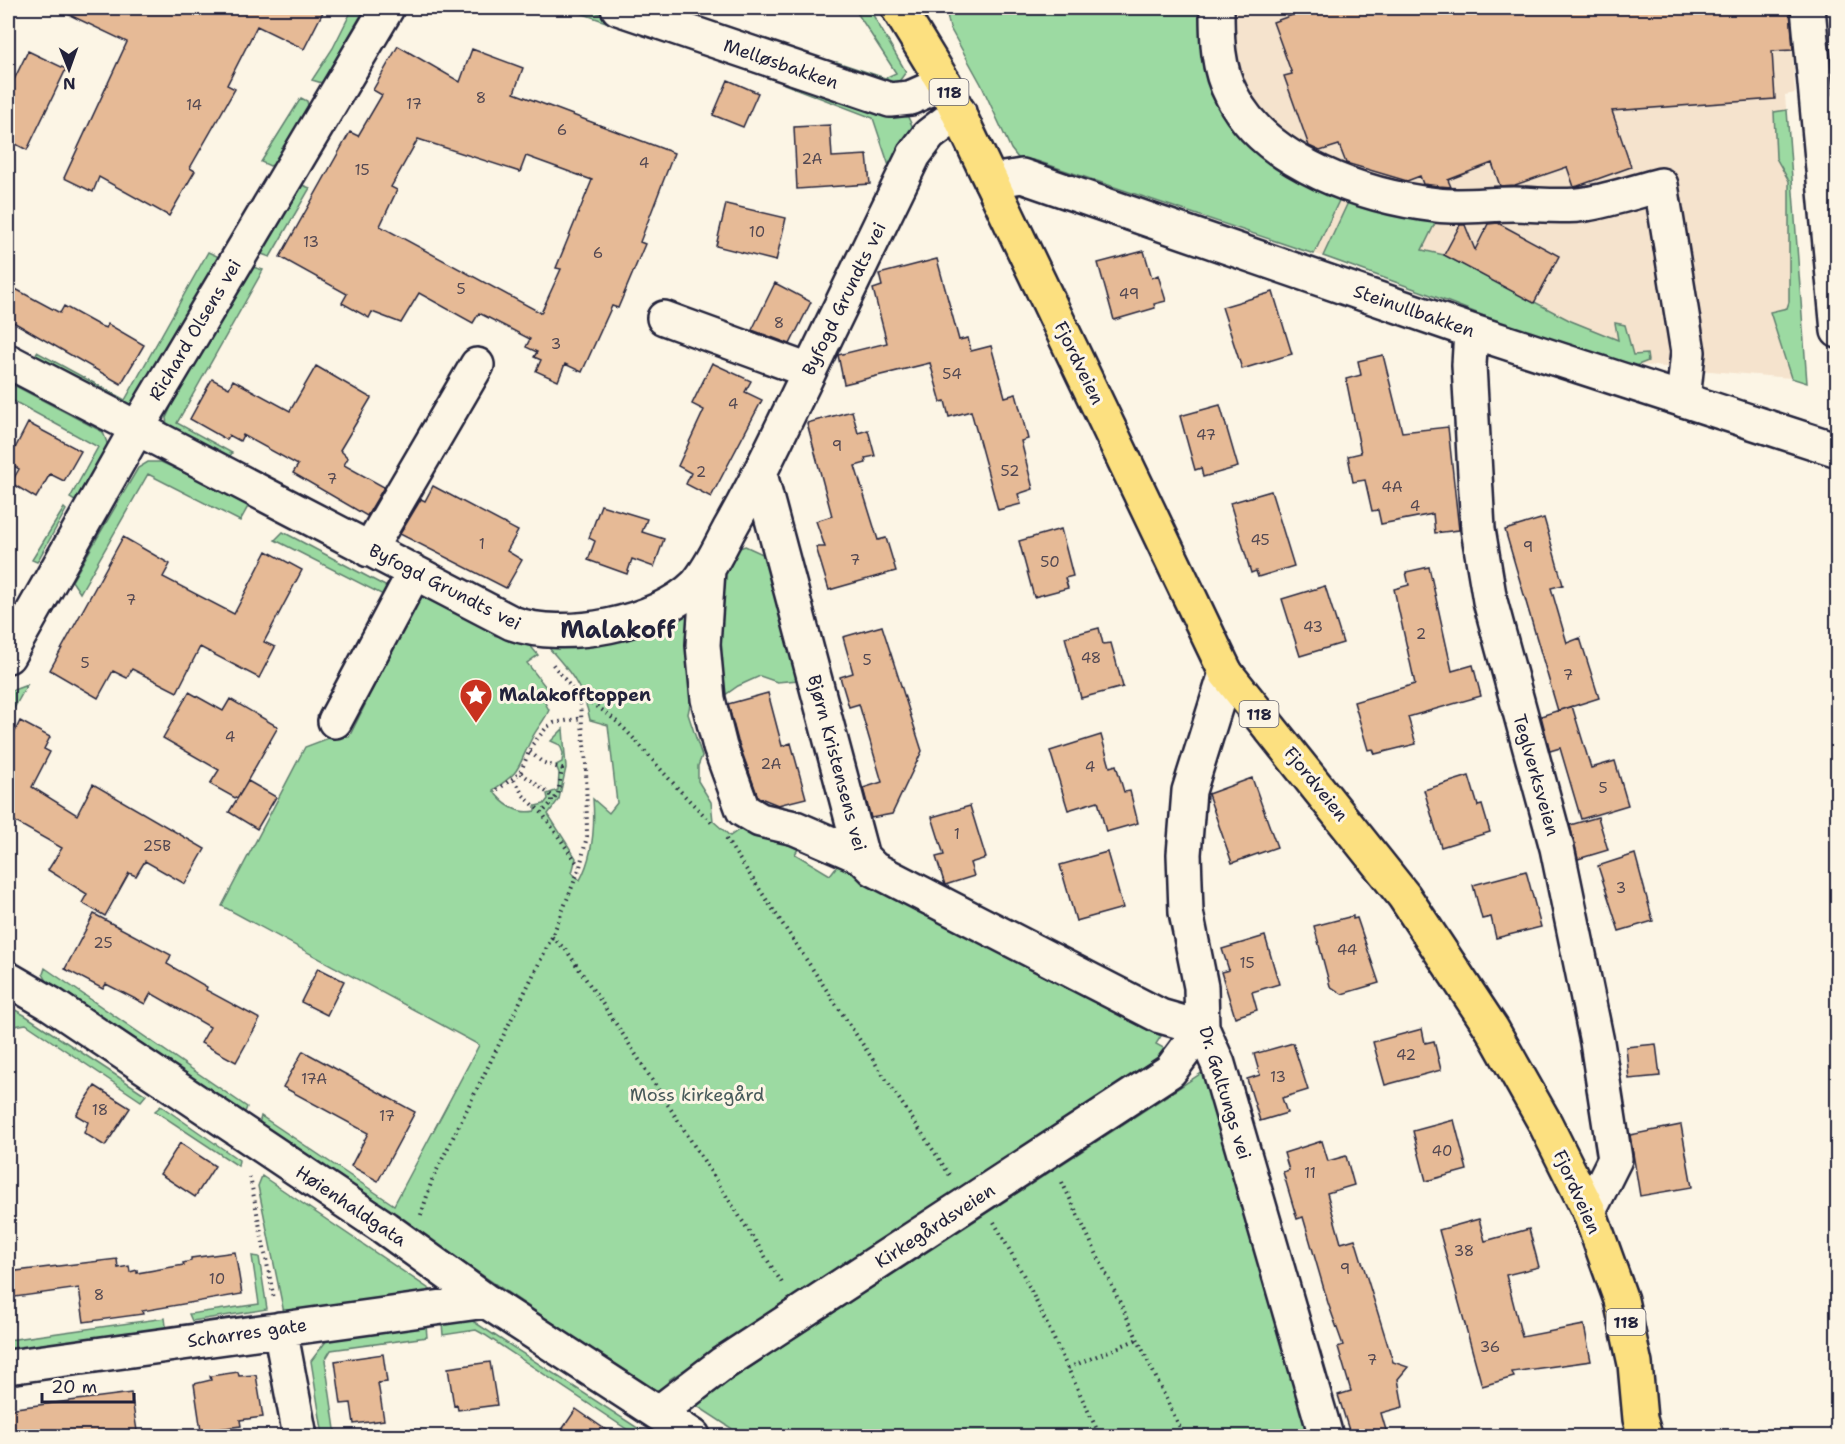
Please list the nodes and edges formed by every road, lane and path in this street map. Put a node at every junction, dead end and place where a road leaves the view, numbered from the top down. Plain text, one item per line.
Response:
1 (387, 8) edge
2 (618, 8) edge
3 (898, 8) edge
4 (1217, 8) edge
5 (1808, 8) edge
6 (944, 83) junction
7 (958, 112) junction
8 (991, 181) junction
9 (663, 318) dead end
10 (1471, 331) junction
11 (1838, 331) edge
12 (8, 361) edge
13 (477, 365) dead end
14 (810, 371) junction
15 (1683, 400) junction
16 (136, 430) junction
17 (1838, 450) edge
18 (760, 474) junction
19 (369, 550) junction
20 (708, 570) junction
21 (414, 573) junction
22 (529, 629) junction
23 (8, 656) edge
24 (1226, 673) junction
25 (576, 694) junction
26 (582, 718) junction
27 (335, 721) dead end
28 (530, 752) junction
29 (520, 773) junction
30 (514, 780) junction
31 (496, 790) dead end
32 (552, 802) junction
33 (542, 813) junction
34 (715, 827) dead end
35 (722, 835) dead end
36 (862, 857) junction
37 (580, 867) junction
38 (552, 937) junction
39 (13, 986) edge
40 (1202, 1029) junction
41 (250, 1177) dead end
42 (1062, 1182) dead end
43 (981, 1197) junction
44 (424, 1208) dead end
45 (1589, 1211) junction
46 (788, 1293) dead end
47 (486, 1301) junction
48 (280, 1329) junction
49 (1138, 1339) junction
50 (8, 1367) edge
51 (1068, 1368) junction
52 (658, 1413) junction
53 (300, 1437) edge
54 (693, 1437) edge
55 (1100, 1437) edge
56 (1184, 1437) edge
57 (1326, 1437) edge
58 (1645, 1437) edge

1 - 16 street, Richard Olsens vei
2 - 6 street, Melløsbakken
3 - 6 main road, Fjordveien / 118
4 - 15 street
5 - 11 street
6 - 7 main road, Fjordveien / 118
7 - 8 main road, Fjordveien / 118
7 - 14 street, Byfogd Grundts vei
8 - 10 street, Steinullbakken
8 - 24 main road, Fjordveien / 118
9 - 14 street
10 - 15 street, Steinullbakken
10 - 45 street, Teglverksveien
12 - 16 street, Byfogd Grundts vei
13 - 19 street
14 - 18 street, Byfogd Grundts vei
15 - 17 street, Steinullbakken
16 - 19 street, Byfogd Grundts vei
16 - 23 street, Richard Olsens vei
18 - 20 street, Byfogd Grundts vei
18 - 36 street, Bjørn Kristensens vei
19 - 21 street, Byfogd Grundts vei
20 - 22 street, Byfogd Grundts vei
20 - 36 street
21 - 22 street, Byfogd Grundts vei
21 - 27 street
22 - 25 path
24 - 40 street, Dr. Galtungs vei
24 - 45 main road, Fjordveien / 118
25 - 26 path
25 - 34 path
26 - 28 path
26 - 37 path
28 - 29 path
28 - 32 path
29 - 30 path
29 - 32 path
30 - 31 path
30 - 33 path
32 - 33 path
33 - 37 path
35 - 43 path
36 - 40 street, Bjørn Kristensens vei
37 - 38 path
38 - 44 path
38 - 46 path
39 - 47 street, Høienhaldgata
40 - 43 street, Kirkegårdsveien
40 - 57 street, Dr. Galtungs vei
41 - 48 path
42 - 49 path
43 - 51 path
43 - 52 street, Kirkegårdsveien
45 - 58 main road, Fjordveien / 118
47 - 48 street, Scharres gate
47 - 52 street, Høienhaldgata
48 - 50 street, Scharres gate
48 - 53 street
49 - 51 path
49 - 56 path
51 - 55 path
52 - 54 street, Høienhaldgata

